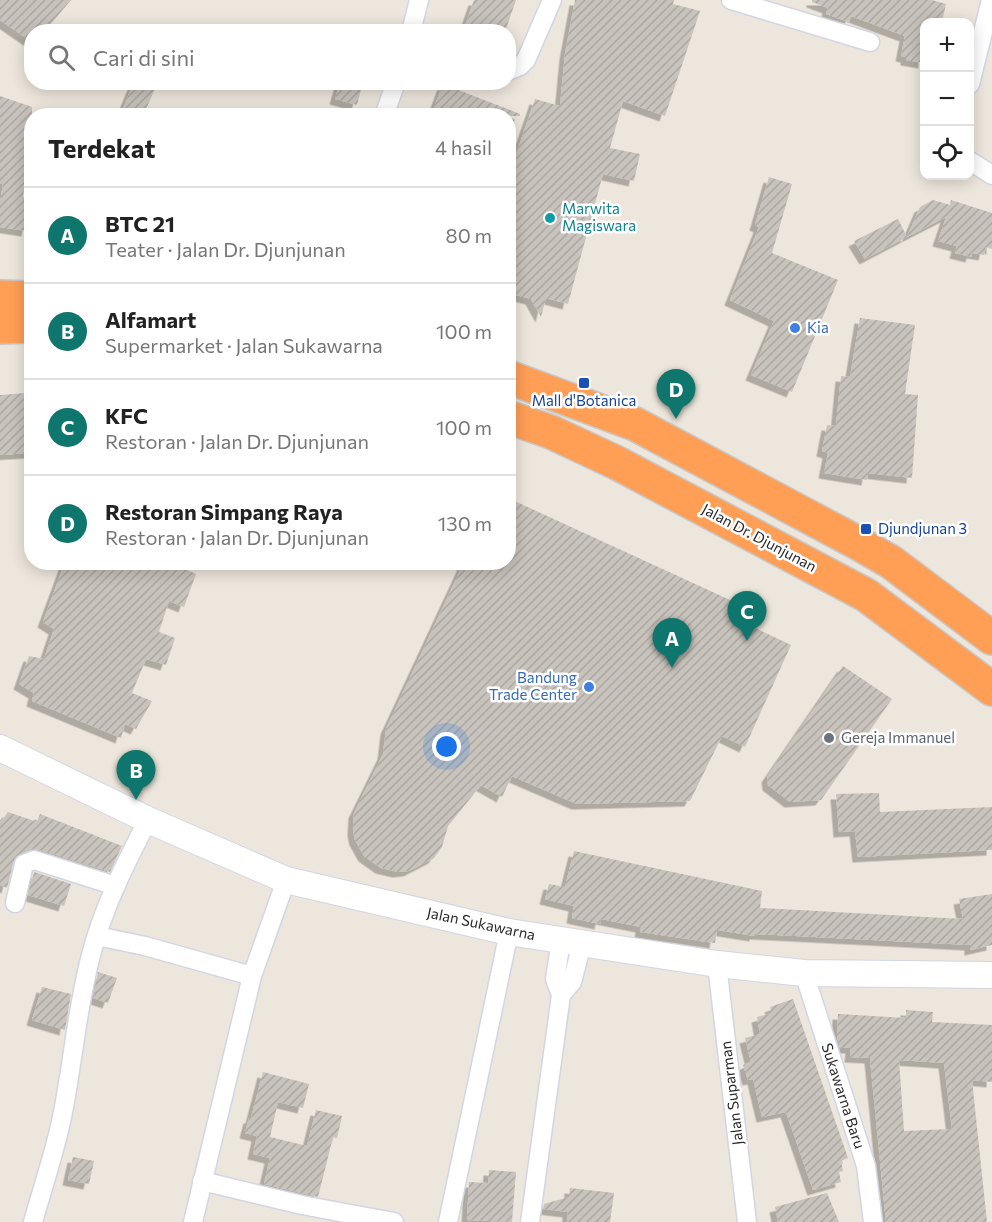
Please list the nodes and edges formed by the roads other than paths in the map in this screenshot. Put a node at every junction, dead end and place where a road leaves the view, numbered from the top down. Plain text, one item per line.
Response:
1 (418, 0) edge
2 (552, 0) edge
3 (731, 0) edge
4 (991, 0) edge
5 (413, 24) edge
6 (870, 42) dead end
7 (516, 67) edge
8 (972, 72) edge
9 (393, 90) edge
10 (387, 108) edge
11 (974, 164) edge
12 (992, 175) edge
13 (0, 297) edge
14 (24, 298) edge
15 (24, 326) edge
16 (0, 327) edge
17 (516, 380) edge
18 (516, 420) edge
19 (992, 638) edge
20 (992, 689) edge
21 (1, 752) edge
22 (148, 820) junction
23 (286, 880) junction
24 (116, 886) junction
25 (15, 903) dead end
26 (508, 932) junction
27 (97, 936) junction
28 (571, 942) junction
29 (717, 964) junction
30 (804, 973) junction
31 (992, 975) edge
32 (252, 976) junction
33 (202, 1181) junction
34 (300, 1214) edge
35 (33, 1222) edge
36 (193, 1222) edge
37 (394, 1222) edge
38 (448, 1222) edge
39 (530, 1222) edge
40 (747, 1222) edge
41 (873, 1222) edge

1 - 5 street
2 - 7 street
3 - 6 street
4 - 8 street
9 - 10 street
11 - 12 street
13 - 14 highway
15 - 16 highway
17 - 19 highway
18 - 20 highway, Jalan Dr. Djunjunan
21 - 22 street, Jalan Sukawarna
22 - 23 street, Jalan Sukawarna
22 - 24 street
23 - 26 street, Jalan Sukawarna
23 - 32 street
24 - 25 street
24 - 27 street
26 - 28 street, Jalan Sukawarna
26 - 38 street
27 - 32 street
27 - 35 street
28 - 29 street, Jalan Sukawarna
28 - 39 street
29 - 30 street, Jalan Sukawarna
29 - 40 street, Jalan Suparman
30 - 31 street, Jalan Sukawarna
30 - 41 street, Sukawarna Baru
32 - 33 street
33 - 34 street
33 - 36 street
34 - 37 street

